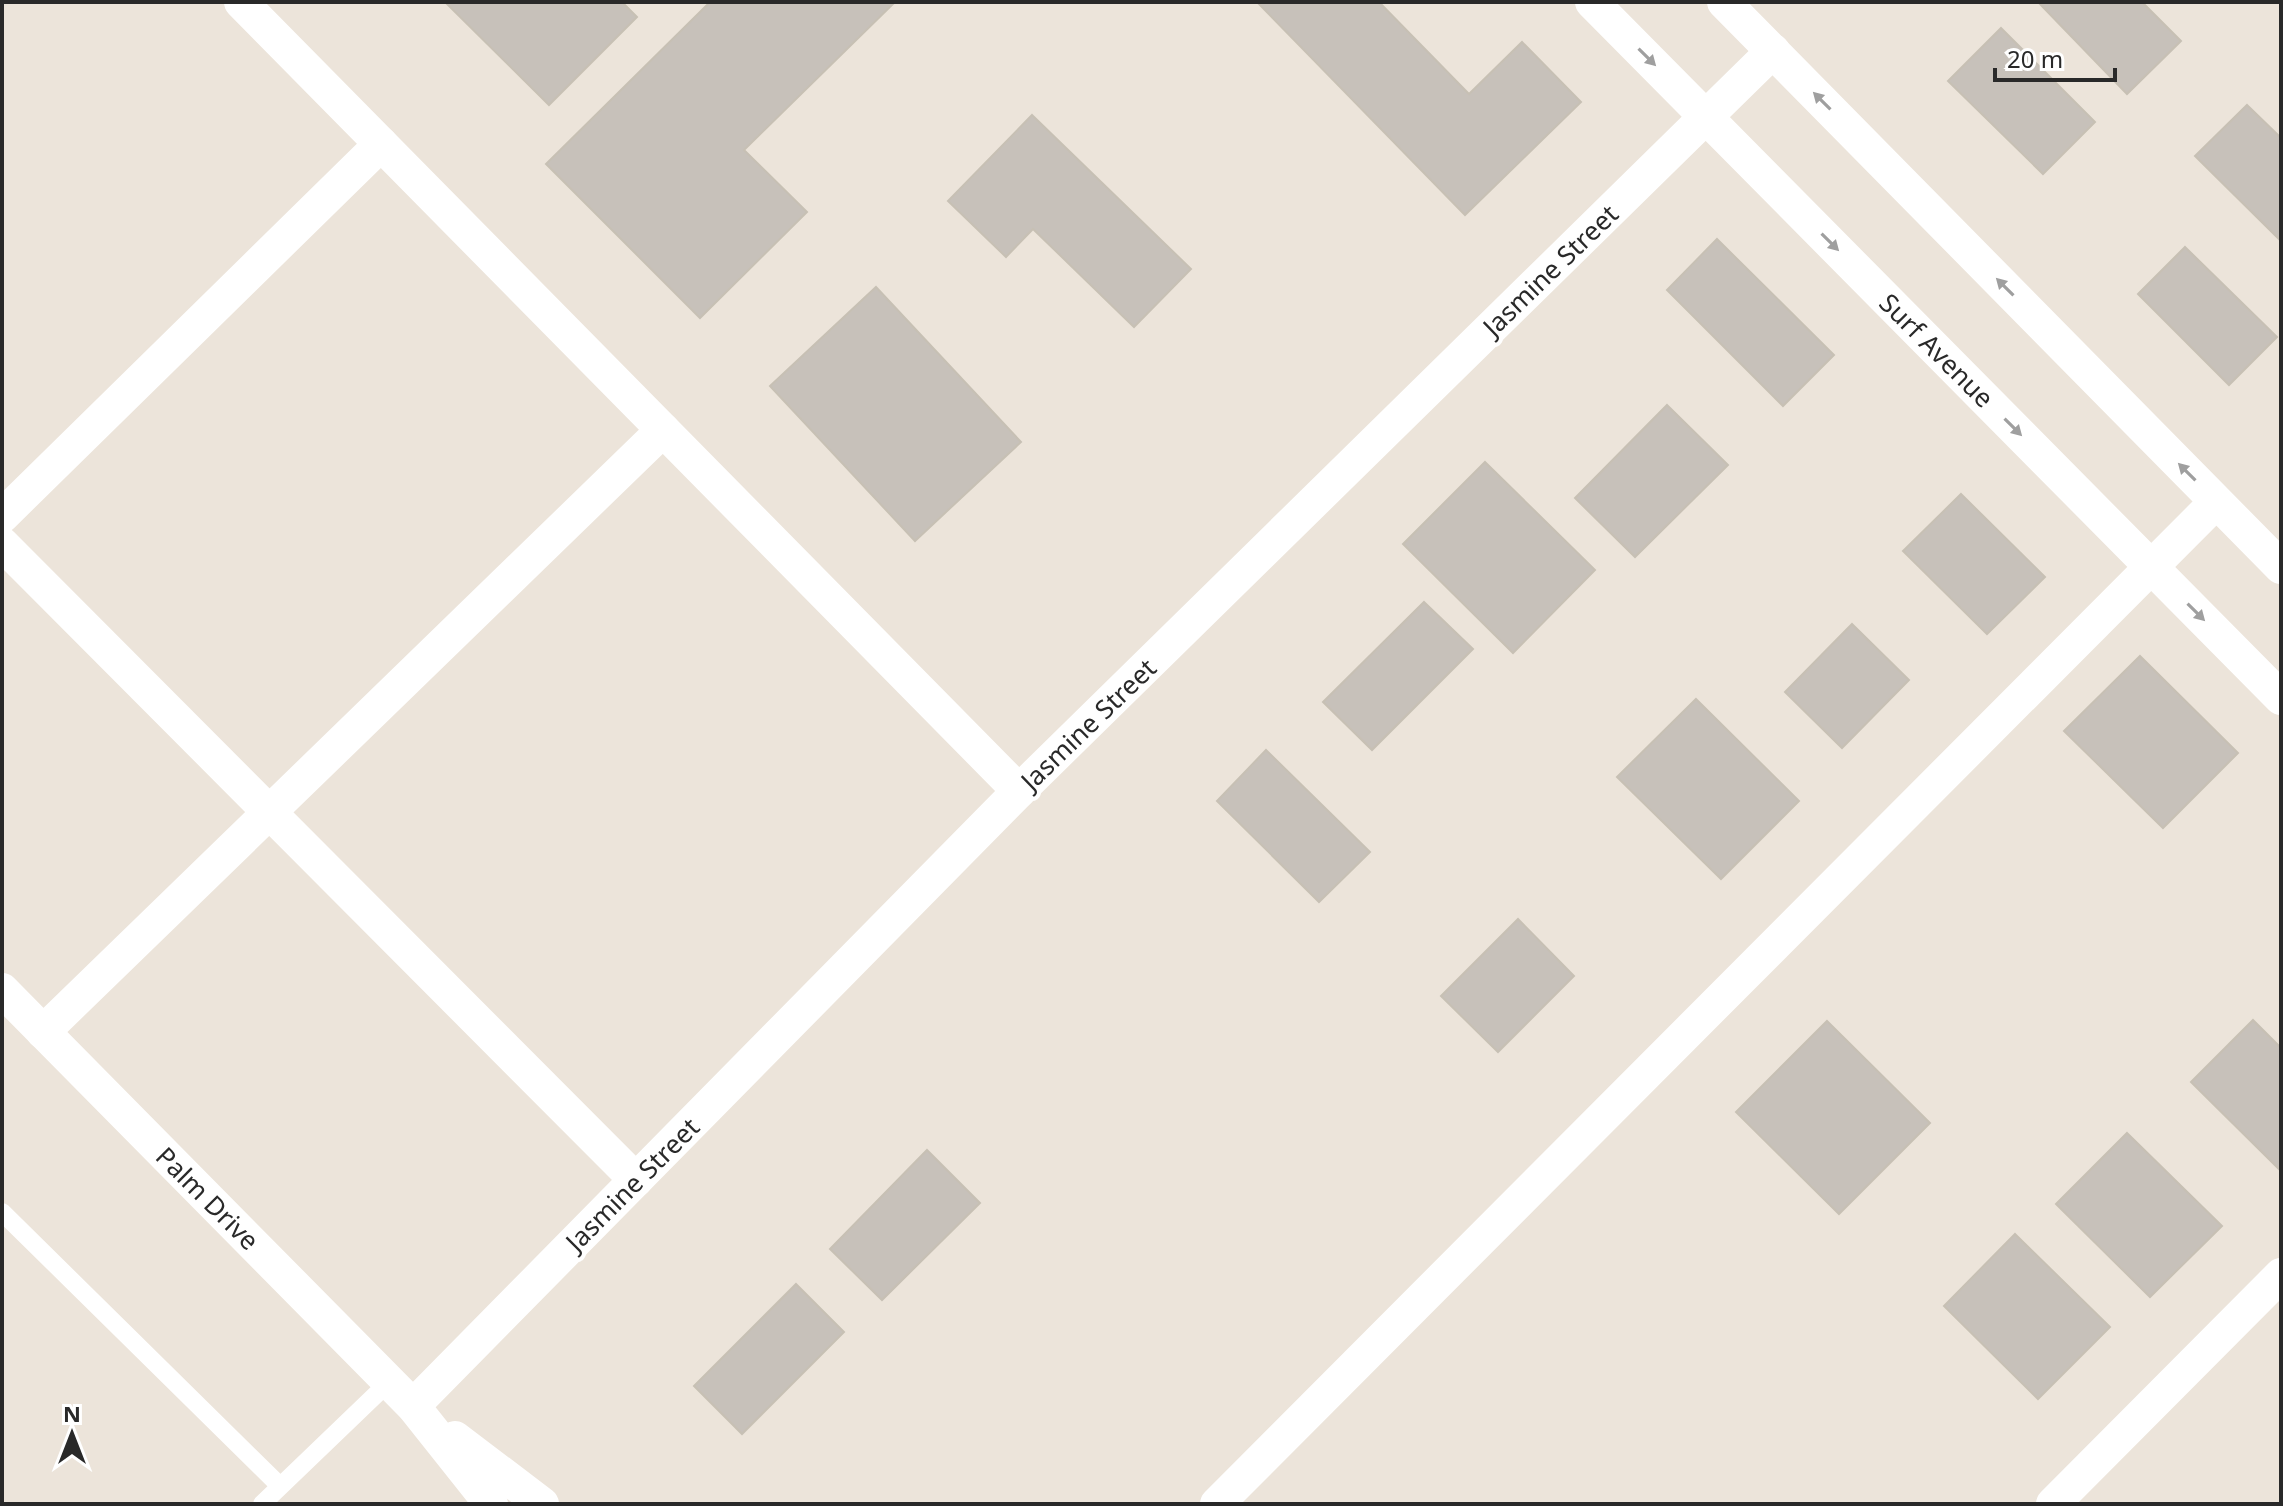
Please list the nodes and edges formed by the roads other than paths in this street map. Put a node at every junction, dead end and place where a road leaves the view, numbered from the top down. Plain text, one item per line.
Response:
1 (241, 2) edge
2 (1592, 2) edge
3 (1724, 2) edge
4 (1773, 51) junction
5 (1706, 117) junction
6 (381, 144) junction
7 (663, 430) junction
8 (2216, 502) junction
9 (2, 516) edge
10 (2, 544) edge
11 (2151, 566) junction
12 (2281, 567) edge
13 (2281, 698) edge
14 (1019, 791) junction
15 (269, 812) junction
16 (2, 990) edge
17 (43, 1032) junction
18 (636, 1180) junction
19 (2, 1212) edge
20 (2281, 1275) edge
21 (389, 1382) junction
22 (413, 1406) junction
23 (279, 1485) junction
24 (262, 1504) edge
25 (491, 1504) edge
26 (542, 1504) edge
27 (1217, 1504) edge
28 (2053, 1504) edge

1 - 6 street
2 -> 5 street, Surf Avenue
3 - 4 street
4 - 5 street, Jasmine Street
8 -> 4 street
5 -> 11 street, Surf Avenue
5 - 14 street, Jasmine Street
6 - 7 street
6 - 9 street
7 - 14 street
7 - 15 street
8 - 11 street
8 - 12 street
10 - 15 street
11 -> 13 street, Surf Avenue
11 - 27 street
14 - 18 street, Jasmine Street
15 - 17 street
15 - 18 street
16 - 17 street, Palm Drive
17 - 21 street, Palm Drive
18 - 22 street, Jasmine Street
19 - 23 lane
20 - 28 street
21 - 22 street, Palm Drive
21 - 23 lane
22 - 25 street, Palm Drive
22 - 26 street, Palm Drive
23 - 24 lane

